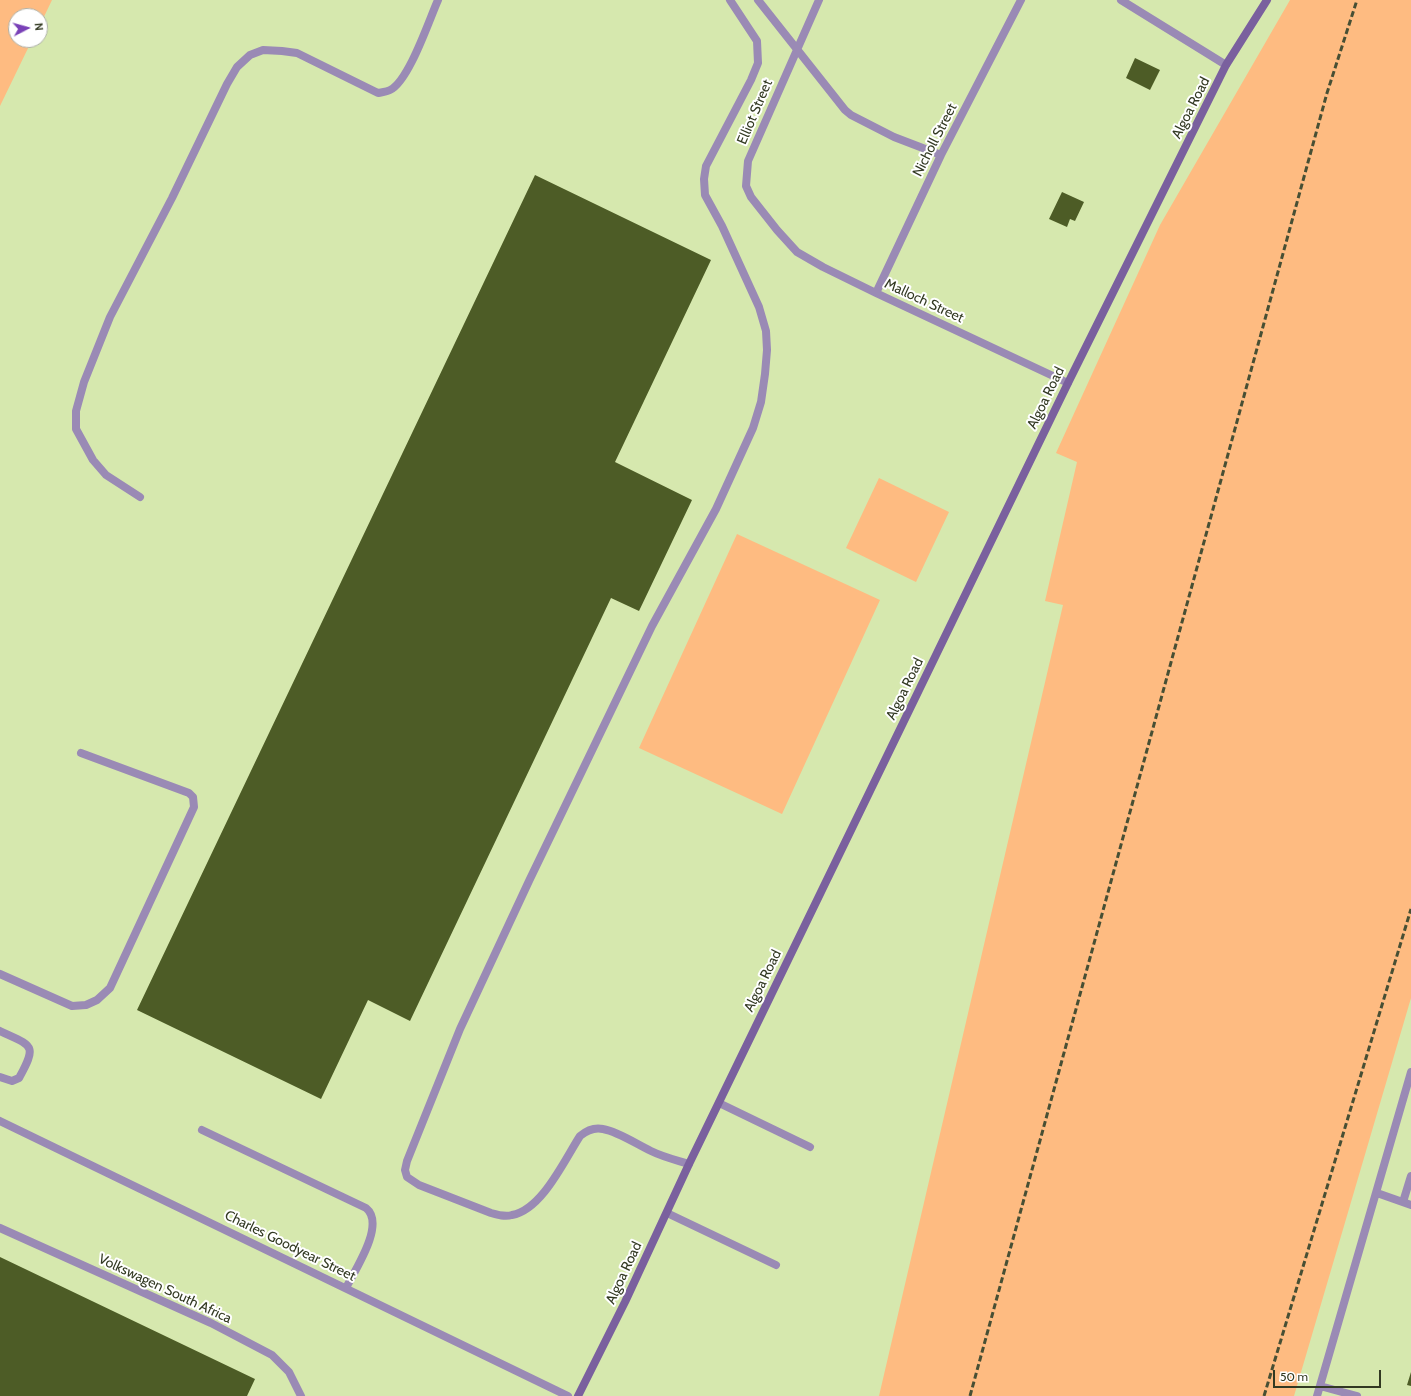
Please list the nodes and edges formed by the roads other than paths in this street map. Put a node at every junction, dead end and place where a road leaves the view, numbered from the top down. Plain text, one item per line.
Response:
1 (438, 0) edge
2 (730, 0) edge
3 (758, 0) edge
4 (819, 0) edge
5 (1021, 0) edge
6 (1121, 0) edge
7 (1267, 0) edge
8 (796, 49) junction
9 (1226, 66) junction
10 (941, 155) junction
11 (777, 230) joint
12 (876, 293) junction
13 (1068, 383) junction
14 (140, 497) dead end
15 (81, 753) dead end
16 (0, 974) edge
17 (0, 1031) edge
18 (1411, 1072) edge
19 (0, 1077) edge
20 (719, 1103) junction
21 (0, 1121) edge
22 (202, 1130) dead end
23 (810, 1147) dead end
24 (689, 1164) junction
25 (1411, 1176) edge
26 (1377, 1193) junction
27 (1407, 1204) edge
28 (667, 1213) junction
29 (0, 1228) edge
30 (776, 1266) dead end
31 (346, 1288) junction
32 (1320, 1386) junction
33 (301, 1396) edge
34 (568, 1396) edge
35 (578, 1396) edge
36 (1317, 1396) edge
37 (1358, 1396) edge

1 - 14 street
2 - 24 street
3 - 8 street
4 - 8 street, Elliot Street
5 - 10 street, Nicholl Street
6 - 9 street
7 - 9 street, Algoa Road
8 - 10 street
8 - 11 street, Elliot Street
9 - 13 street, Algoa Road
10 - 12 street, Nicholl Street
11 - 12 street, Malloch Street
12 - 13 street, Malloch Street
13 - 20 street, Algoa Road
15 - 16 street
17 - 19 street
18 - 26 street
20 - 23 street
20 - 24 street, Algoa Road
21 - 31 street, Charles Goodyear Street
22 - 31 street
24 - 28 street, Algoa Road
25 - 27 street
26 - 27 street
26 - 32 street
28 - 30 street
28 - 35 street, Algoa Road
29 - 33 street, Volkswagen South Africa
31 - 34 street, Charles Goodyear Street
32 - 36 street
32 - 37 street

